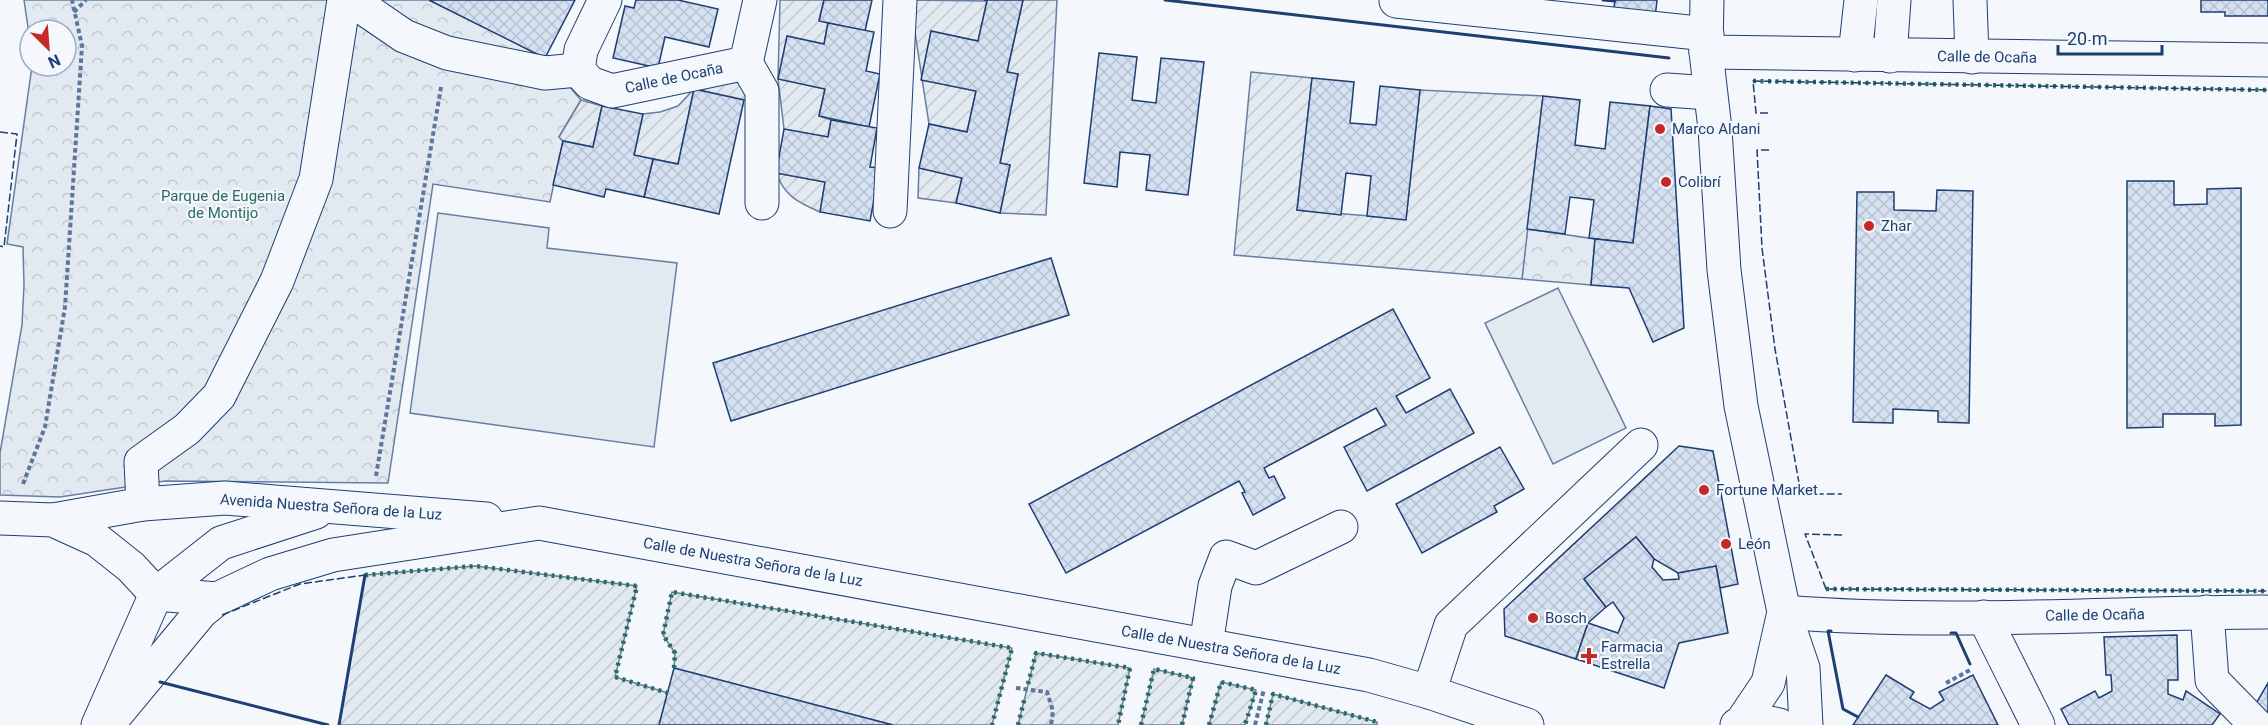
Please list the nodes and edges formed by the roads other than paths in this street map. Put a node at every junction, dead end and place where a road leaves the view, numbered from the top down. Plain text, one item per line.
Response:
1 (344, 0) edge
2 (358, 0) edge
3 (605, 0) edge
4 (760, 0) edge
5 (900, 0) edge
6 (1707, 0) edge
7 (1861, 0) edge
8 (1894, 0) edge
9 (1970, 0) edge
10 (1396, 2) dead end
11 (1707, 43) junction
12 (1855, 55) junction
13 (1890, 56) junction
14 (1972, 57) junction
15 (2268, 60) edge
16 (746, 63) junction
17 (578, 70) junction
18 (1667, 90) dead end
19 (1710, 93) junction
20 (762, 203) dead end
21 (890, 211) dead end
22 (1641, 445) dead end
23 (143, 504) junction
24 (329, 508) junction
25 (0, 518) edge
26 (53, 520) junction
27 (539, 523) junction
28 (1341, 527) dead end
29 (156, 594) junction
30 (217, 599) junction
31 (1784, 612) junction
32 (2207, 612) junction
33 (2265, 612) dead end
34 (1984, 617) junction
35 (1206, 645) junction
36 (1429, 692) junction
37 (1739, 724) edge
38 (98, 725) edge
39 (107, 725) edge
40 (1527, 725) edge
41 (1779, 725) edge
42 (1806, 725) edge
43 (2038, 725) edge
44 (2256, 725) edge

1 - 23 street
2 - 17 street
3 - 17 street
4 - 16 street
5 - 21 street
6 - 11 street
7 - 12 street
8 - 13 street
9 - 14 street
10 - 11 street, Calle de Ocaña
11 - 12 street, Calle de Ocaña
11 - 19 street
12 - 13 street, Calle de Ocaña
13 - 14 street, Calle de Ocaña
14 - 15 street, Calle de Ocaña
16 - 17 street, Calle de Ocaña
16 - 20 street
18 - 19 street
19 - 31 street
22 - 36 street
23 - 24 street, Avenida Nuestra Señora de la Luz
23 - 26 street, Avenida Nuestra Señora de la Luz
24 - 27 street, Avenida Nuestra Señora de la Luz
24 - 29 street
25 - 26 street
26 - 29 street
27 - 30 street, Calle de Nuestra Señora de la Luz
27 - 35 street, Calle de Nuestra Señora de la Luz
28 - 35 street
29 - 30 street, Calle de Nuestra Señora de la Luz
29 - 38 street
30 - 39 street
31 - 34 street, Calle de Ocaña
31 - 37 street
31 - 42 street
32 - 33 street, Calle de Ocaña
32 - 34 street, Calle de Ocaña
32 - 44 street
34 - 43 street
35 - 36 street, Calle de Nuestra Señora de la Luz
36 - 40 street, Calle de Nuestra Señora de la Luz
37 - 41 street

